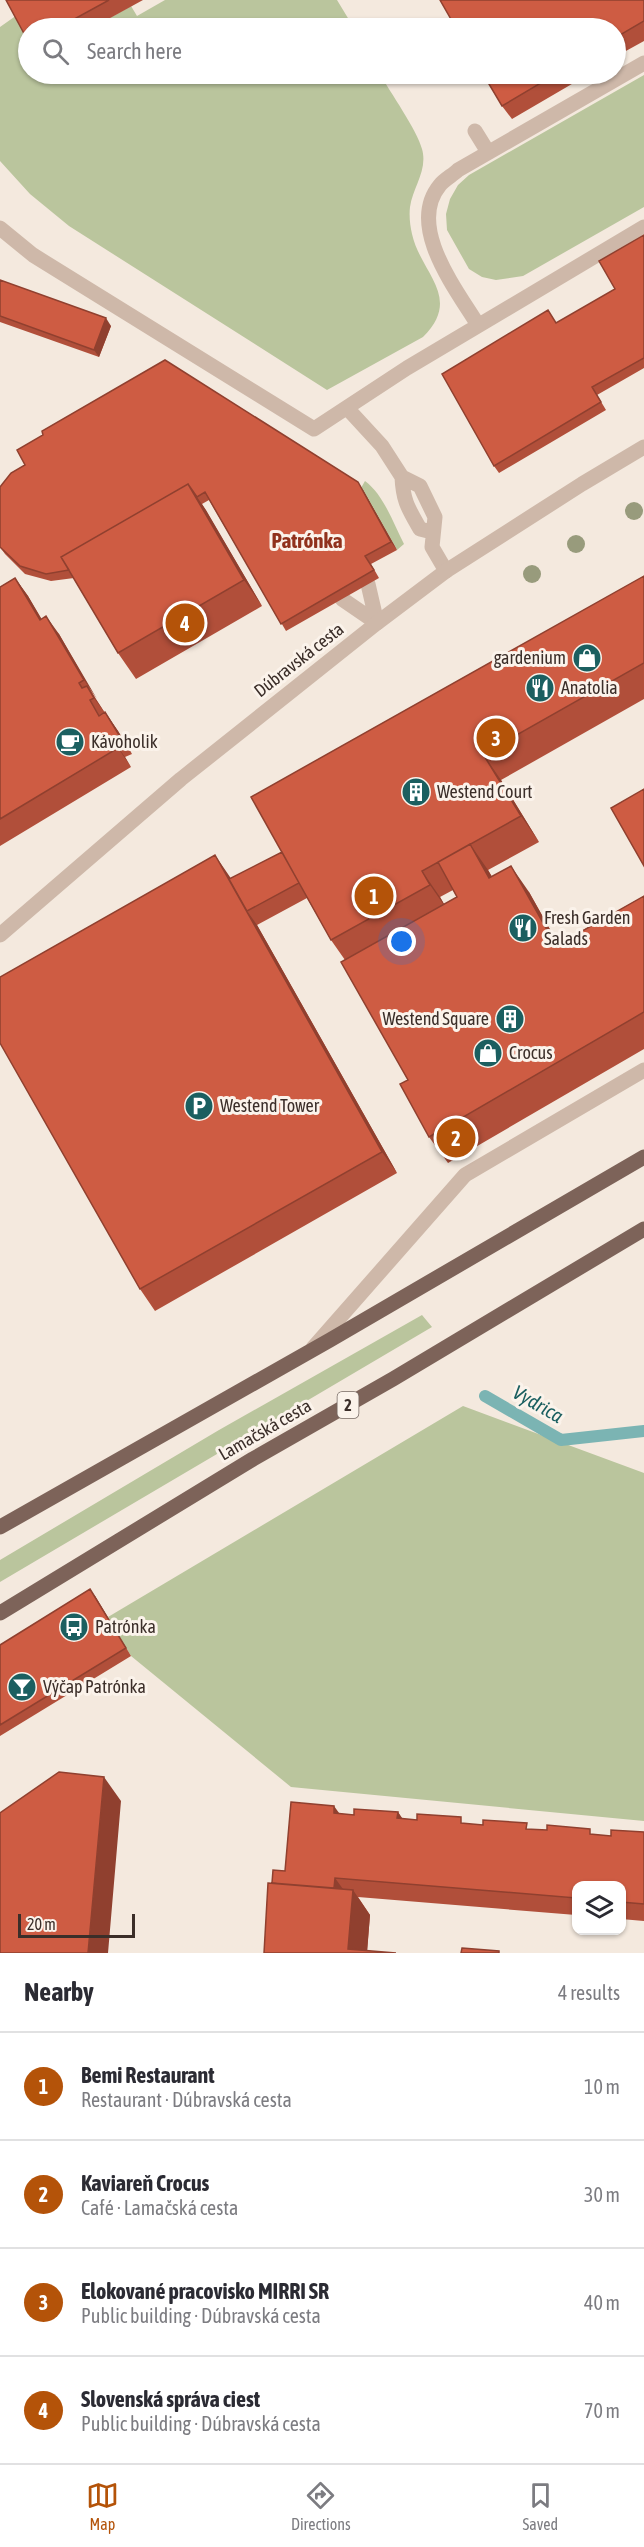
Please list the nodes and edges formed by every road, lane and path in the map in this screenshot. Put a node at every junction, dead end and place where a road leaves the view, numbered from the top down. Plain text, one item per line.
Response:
1 (644, 63) edge
2 (626, 73) edge
3 (607, 84) edge
4 (476, 131) dead end
5 (488, 152) junction
6 (644, 226) edge
7 (0, 228) edge
8 (478, 325) junction
9 (347, 408) junction
10 (644, 447) edge
11 (446, 572) junction
12 (368, 584) edge
13 (342, 598) edge
14 (377, 623) junction
15 (0, 935) edge
16 (644, 1070) edge
17 (644, 1157) edge
18 (644, 1229) edge
19 (310, 1351) junction
20 (0, 1527) edge
21 (0, 1613) edge

1 - 2 street
3 - 5 street
4 - 5 street
5 - 8 street
6 - 8 street
7 - 9 street
8 - 9 street
9 - 11 street
10 - 11 street, Dúbravská cesta
11 - 14 street, Dúbravská cesta
12 - 14 street
13 - 14 street
14 - 15 street, Dúbravská cesta
16 - 19 street
17 - 19 main road
18 - 21 main road, Lamačská cesta / 2
19 - 20 main road

